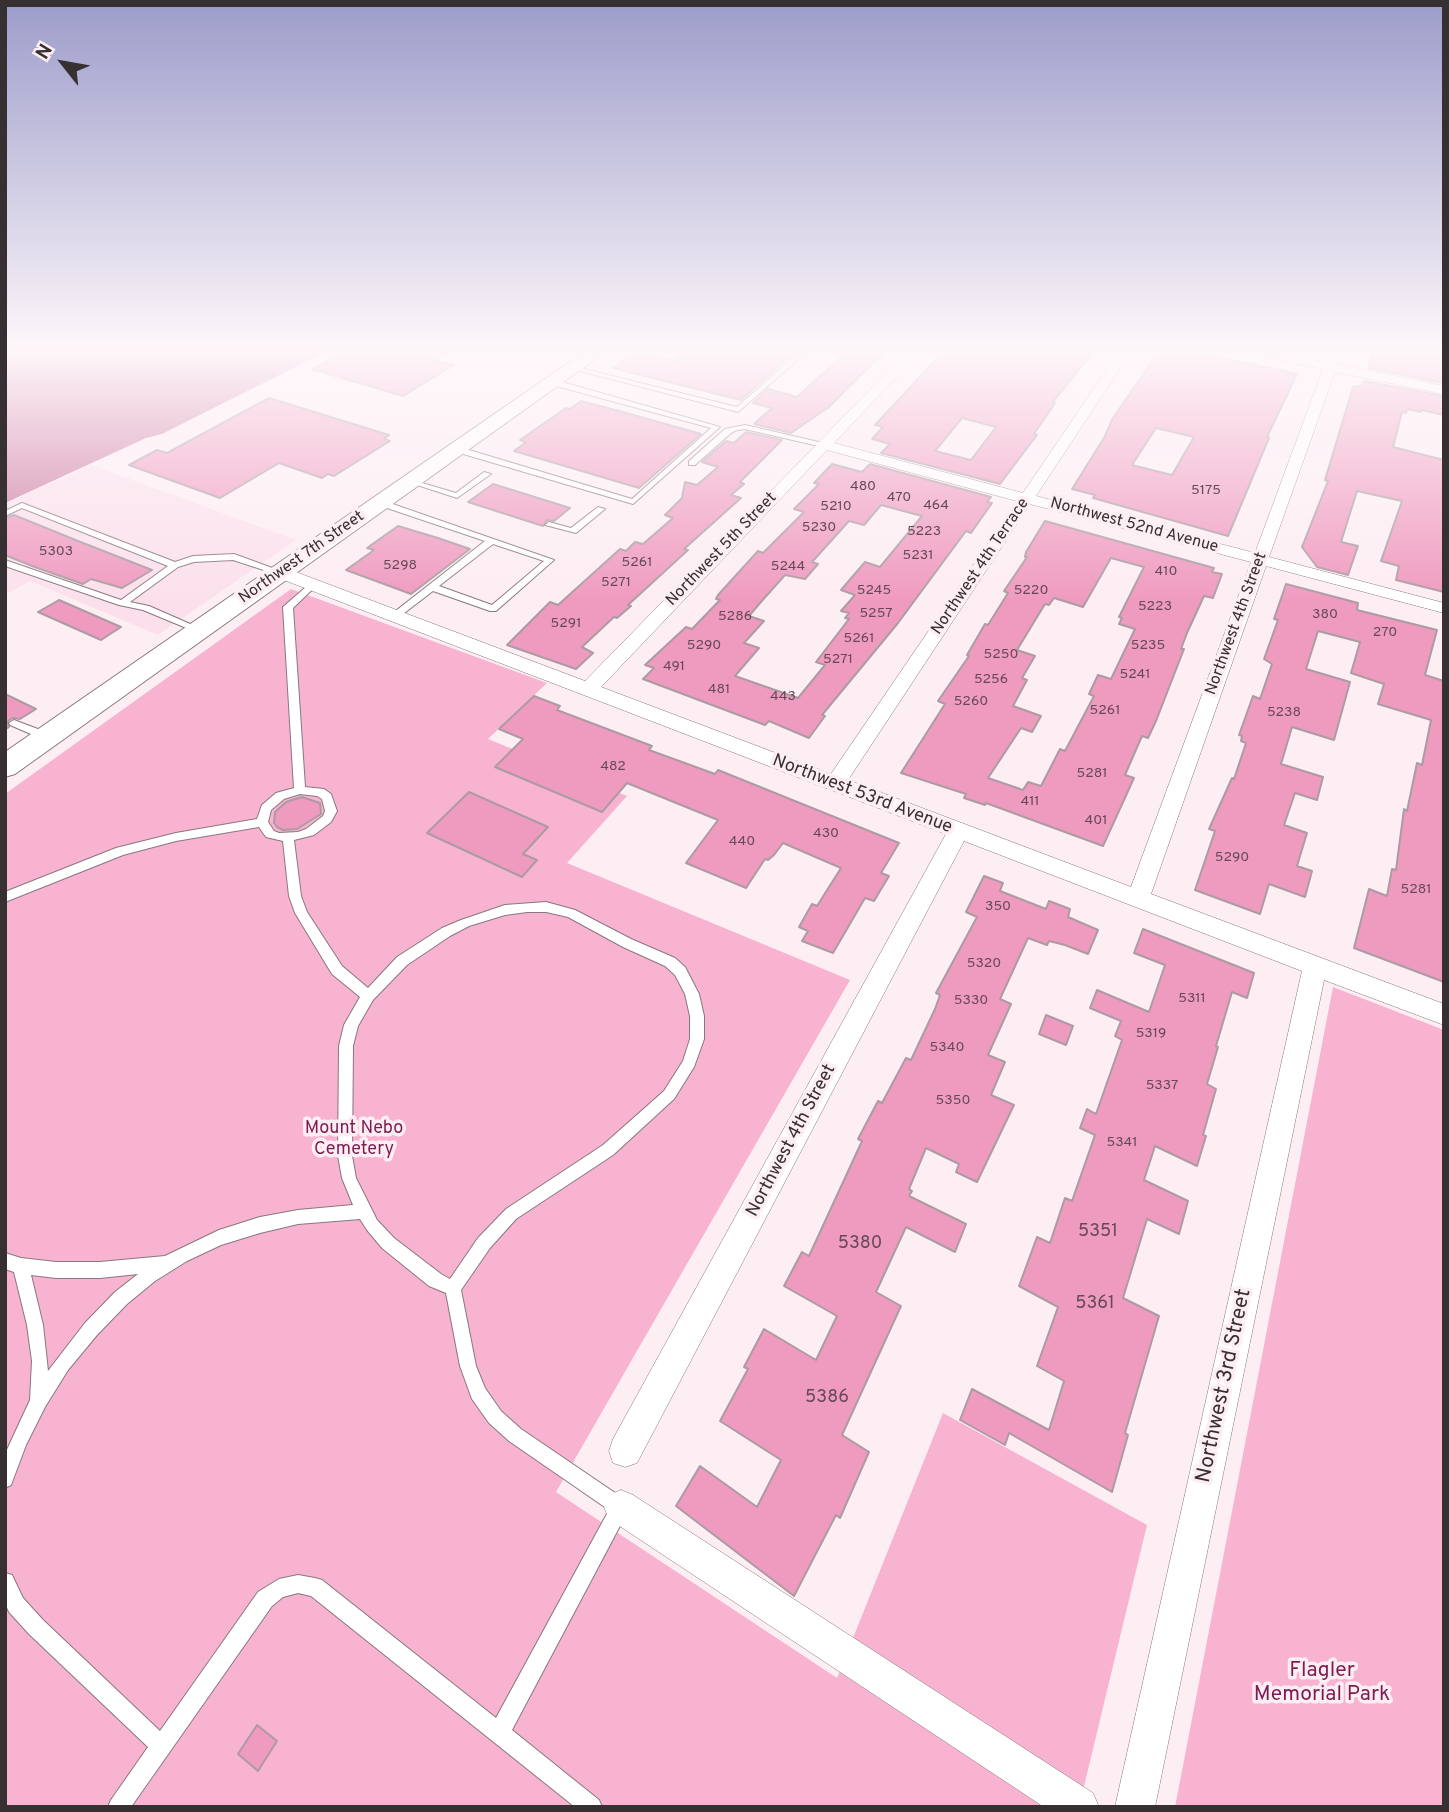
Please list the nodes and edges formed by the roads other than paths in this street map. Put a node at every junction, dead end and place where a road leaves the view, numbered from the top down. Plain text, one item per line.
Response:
1 (477, 435) edge
2 (708, 435) edge
3 (724, 435) edge
4 (778, 435) edge
5 (833, 435) edge
6 (1070, 435) edge
7 (1305, 435) edge
8 (823, 445) junction
9 (456, 449) junction
10 (692, 463) dead end
11 (487, 474) dead end
12 (412, 482) junction
13 (457, 496) junction
14 (1028, 498) junction
15 (471, 500) dead end
16 (380, 503) junction
17 (601, 509) dead end
18 (5, 514) edge
19 (548, 525) dead end
20 (491, 541) junction
21 (1260, 560) junction
22 (5, 563) edge
23 (175, 565) junction
24 (282, 573) junction
25 (314, 583) junction
26 (432, 587) junction
27 (122, 603) junction
28 (1444, 608) edge
29 (396, 615) junction
30 (200, 631) junction
31 (587, 690) junction
32 (14, 723) dead end
33 (47, 737) junction
34 (5, 767) edge
35 (835, 784) junction
36 (300, 790) junction
37 (262, 822) junction
38 (958, 832) junction
39 (288, 838) junction
40 (5, 897) edge
41 (1138, 899) junction
42 (1315, 966) junction
43 (368, 996) junction
44 (1444, 1016) edge
45 (364, 1210) junction
46 (13, 1263) edge
47 (168, 1263) junction
48 (453, 1287) junction
49 (39, 1401) junction
50 (625, 1451) dead end
51 (5, 1479) edge
52 (621, 1507) junction
53 (7, 1591) edge
54 (499, 1733) junction
55 (160, 1745) junction
56 (118, 1807) edge
57 (592, 1807) edge
58 (1079, 1807) edge
59 (1135, 1807) edge

1 - 9 main road, Northwest 7th Street
2 - 9 lane
3 - 10 lane
4 - 8 lane
5 - 8 street, Northwest 5th Street
6 - 14 street, Northwest 4th Terrace
7 - 21 street, Northwest 4th Street
8 - 14 street, Northwest 52nd Avenue
8 - 31 street, Northwest 5th Street
9 - 12 main road, Northwest 7th Street
11 - 13 lane
12 - 13 lane
12 - 16 main road, Northwest 7th Street
13 - 15 lane
14 - 21 street, Northwest 52nd Avenue
14 - 35 street, Northwest 4th Terrace
16 - 20 lane
16 - 24 main road, Northwest 7th Street
17 - 19 lane
18 - 23 lane
20 - 26 lane
20 - 26 lane
21 - 28 street, Northwest 52nd Avenue
21 - 41 street, Northwest 4th Street
22 - 27 lane
23 - 24 lane
23 - 27 lane
24 - 25 street, Northwest 53rd Avenue
24 - 30 main road, Northwest 7th Street
25 - 29 street, Northwest 53rd Avenue
25 - 36 lane
26 - 29 lane
27 - 30 lane
29 - 31 street, Northwest 53rd Avenue
30 - 33 main road, Northwest 7th Street
31 - 35 street, Northwest 53rd Avenue
32 - 33 lane
33 - 34 main road, Northwest 7th Street
35 - 38 street, Northwest 53rd Avenue
36 - 37 lane
36 - 39 lane
37 - 39 lane
37 - 40 lane
38 - 41 street, Northwest 53rd Avenue
38 - 50 street, Northwest 4th Street
39 - 43 lane
41 - 42 street, Northwest 53rd Avenue
42 - 44 street, Northwest 53rd Avenue
42 - 59 street, Northwest 3rd Street
43 - 45 lane
43 - 48 lane
45 - 47 lane
45 - 48 lane
46 - 47 lane
46 - 49 lane
47 - 49 lane
48 - 52 lane
49 - 51 lane
52 - 54 lane
52 - 58 street
53 - 55 lane
54 - 55 lane
54 - 57 lane
55 - 56 lane

